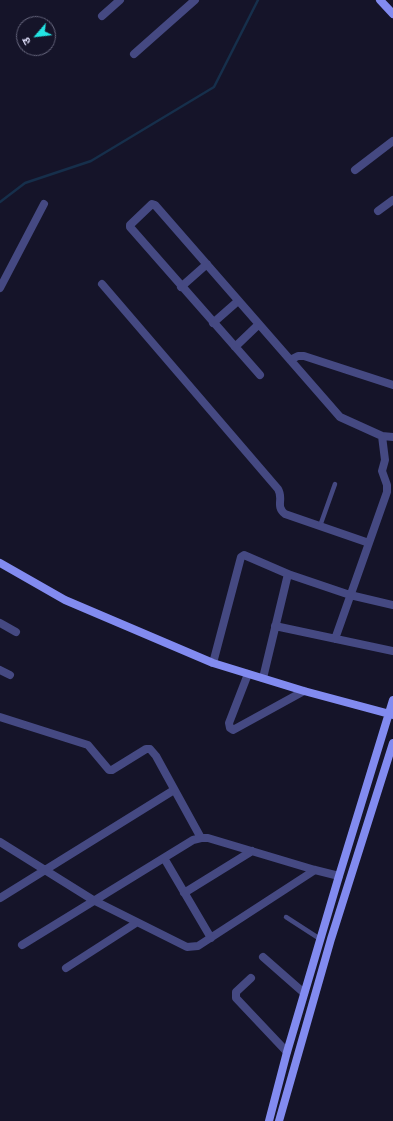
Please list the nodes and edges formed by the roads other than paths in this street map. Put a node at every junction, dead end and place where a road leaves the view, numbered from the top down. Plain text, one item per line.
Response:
1 (120, 0) edge
2 (195, 0) edge
3 (380, 0) edge
4 (393, 14) edge
5 (102, 16) dead end
6 (134, 54) dead end
7 (393, 141) edge
8 (356, 170) dead end
9 (393, 200) edge
10 (44, 204) dead end
11 (378, 211) dead end
12 (207, 264) junction
13 (102, 284) dead end
14 (181, 287) junction
15 (0, 288) edge
16 (238, 301) junction
17 (213, 323) junction
18 (259, 324) junction
19 (235, 347) junction
20 (290, 360) junction
21 (260, 375) dead end
22 (393, 385) edge
23 (382, 436) junction
24 (393, 437) edge
25 (335, 484) dead end
26 (320, 526) junction
27 (369, 543) junction
28 (0, 563) edge
29 (288, 574) junction
30 (350, 595) junction
31 (393, 605) edge
32 (0, 623) edge
33 (276, 626) junction
34 (16, 632) dead end
35 (335, 639) junction
36 (393, 651) edge
37 (213, 663) junction
38 (0, 670) edge
39 (248, 674) junction
40 (10, 675) dead end
41 (263, 678) junction
42 (304, 691) junction
43 (393, 700) edge
44 (391, 715) edge
45 (0, 717) edge
46 (393, 743) edge
47 (174, 790) junction
48 (201, 838) junction
49 (2, 846) edge
50 (252, 851) junction
51 (164, 858) junction
52 (43, 870) junction
53 (315, 870) junction
54 (338, 876) junction
55 (184, 893) junction
56 (0, 898) edge
57 (94, 900) junction
58 (286, 917) dead end
59 (136, 923) junction
60 (211, 938) junction
61 (320, 939) junction
62 (22, 945) dead end
63 (263, 957) dead end
64 (66, 968) dead end
65 (252, 978) dead end
66 (304, 993) junction
67 (287, 1052) junction
68 (275, 1098) junction
69 (284, 1100) junction
70 (268, 1121) edge
71 (279, 1121) edge

1 - 5 street
2 - 6 street
3 - 4 main road
7 - 8 street
9 - 11 street
10 - 15 street
12 - 14 street
12 - 14 street
12 - 16 street
13 - 26 street
14 - 17 street
16 - 17 street
16 - 18 street
17 - 19 street
18 - 19 street
18 - 20 street
19 - 21 street
20 - 22 street
20 - 23 street
23 - 24 street
23 - 27 street
25 - 26 lane
26 - 27 street
27 - 30 street
28 - 37 main road
29 - 30 street
29 - 33 street
29 - 37 street
30 - 31 street
30 - 35 street
32 - 34 street
33 - 35 street
33 - 41 street
35 - 36 street
37 - 39 main road
38 - 40 street
39 - 41 main road
39 - 42 street
41 - 42 main road
42 - 44 main road
43 - 44 main road
44 - 54 main road
45 - 47 street
46 - 69 main road
47 - 48 street
47 - 52 street
48 - 50 street
48 - 51 street
49 - 52 street
50 - 53 street
50 - 55 street
51 - 55 street
51 - 57 street
52 - 56 street
52 - 57 street
53 - 54 street
53 - 60 street
54 - 61 main road
55 - 60 street
57 - 59 street
57 - 62 street
58 - 61 lane
59 - 60 street
59 - 64 street
61 - 66 main road
63 - 66 street
65 - 67 street
66 - 67 main road
67 - 68 main road
68 - 69 main road
68 - 70 main road
69 - 71 main road

